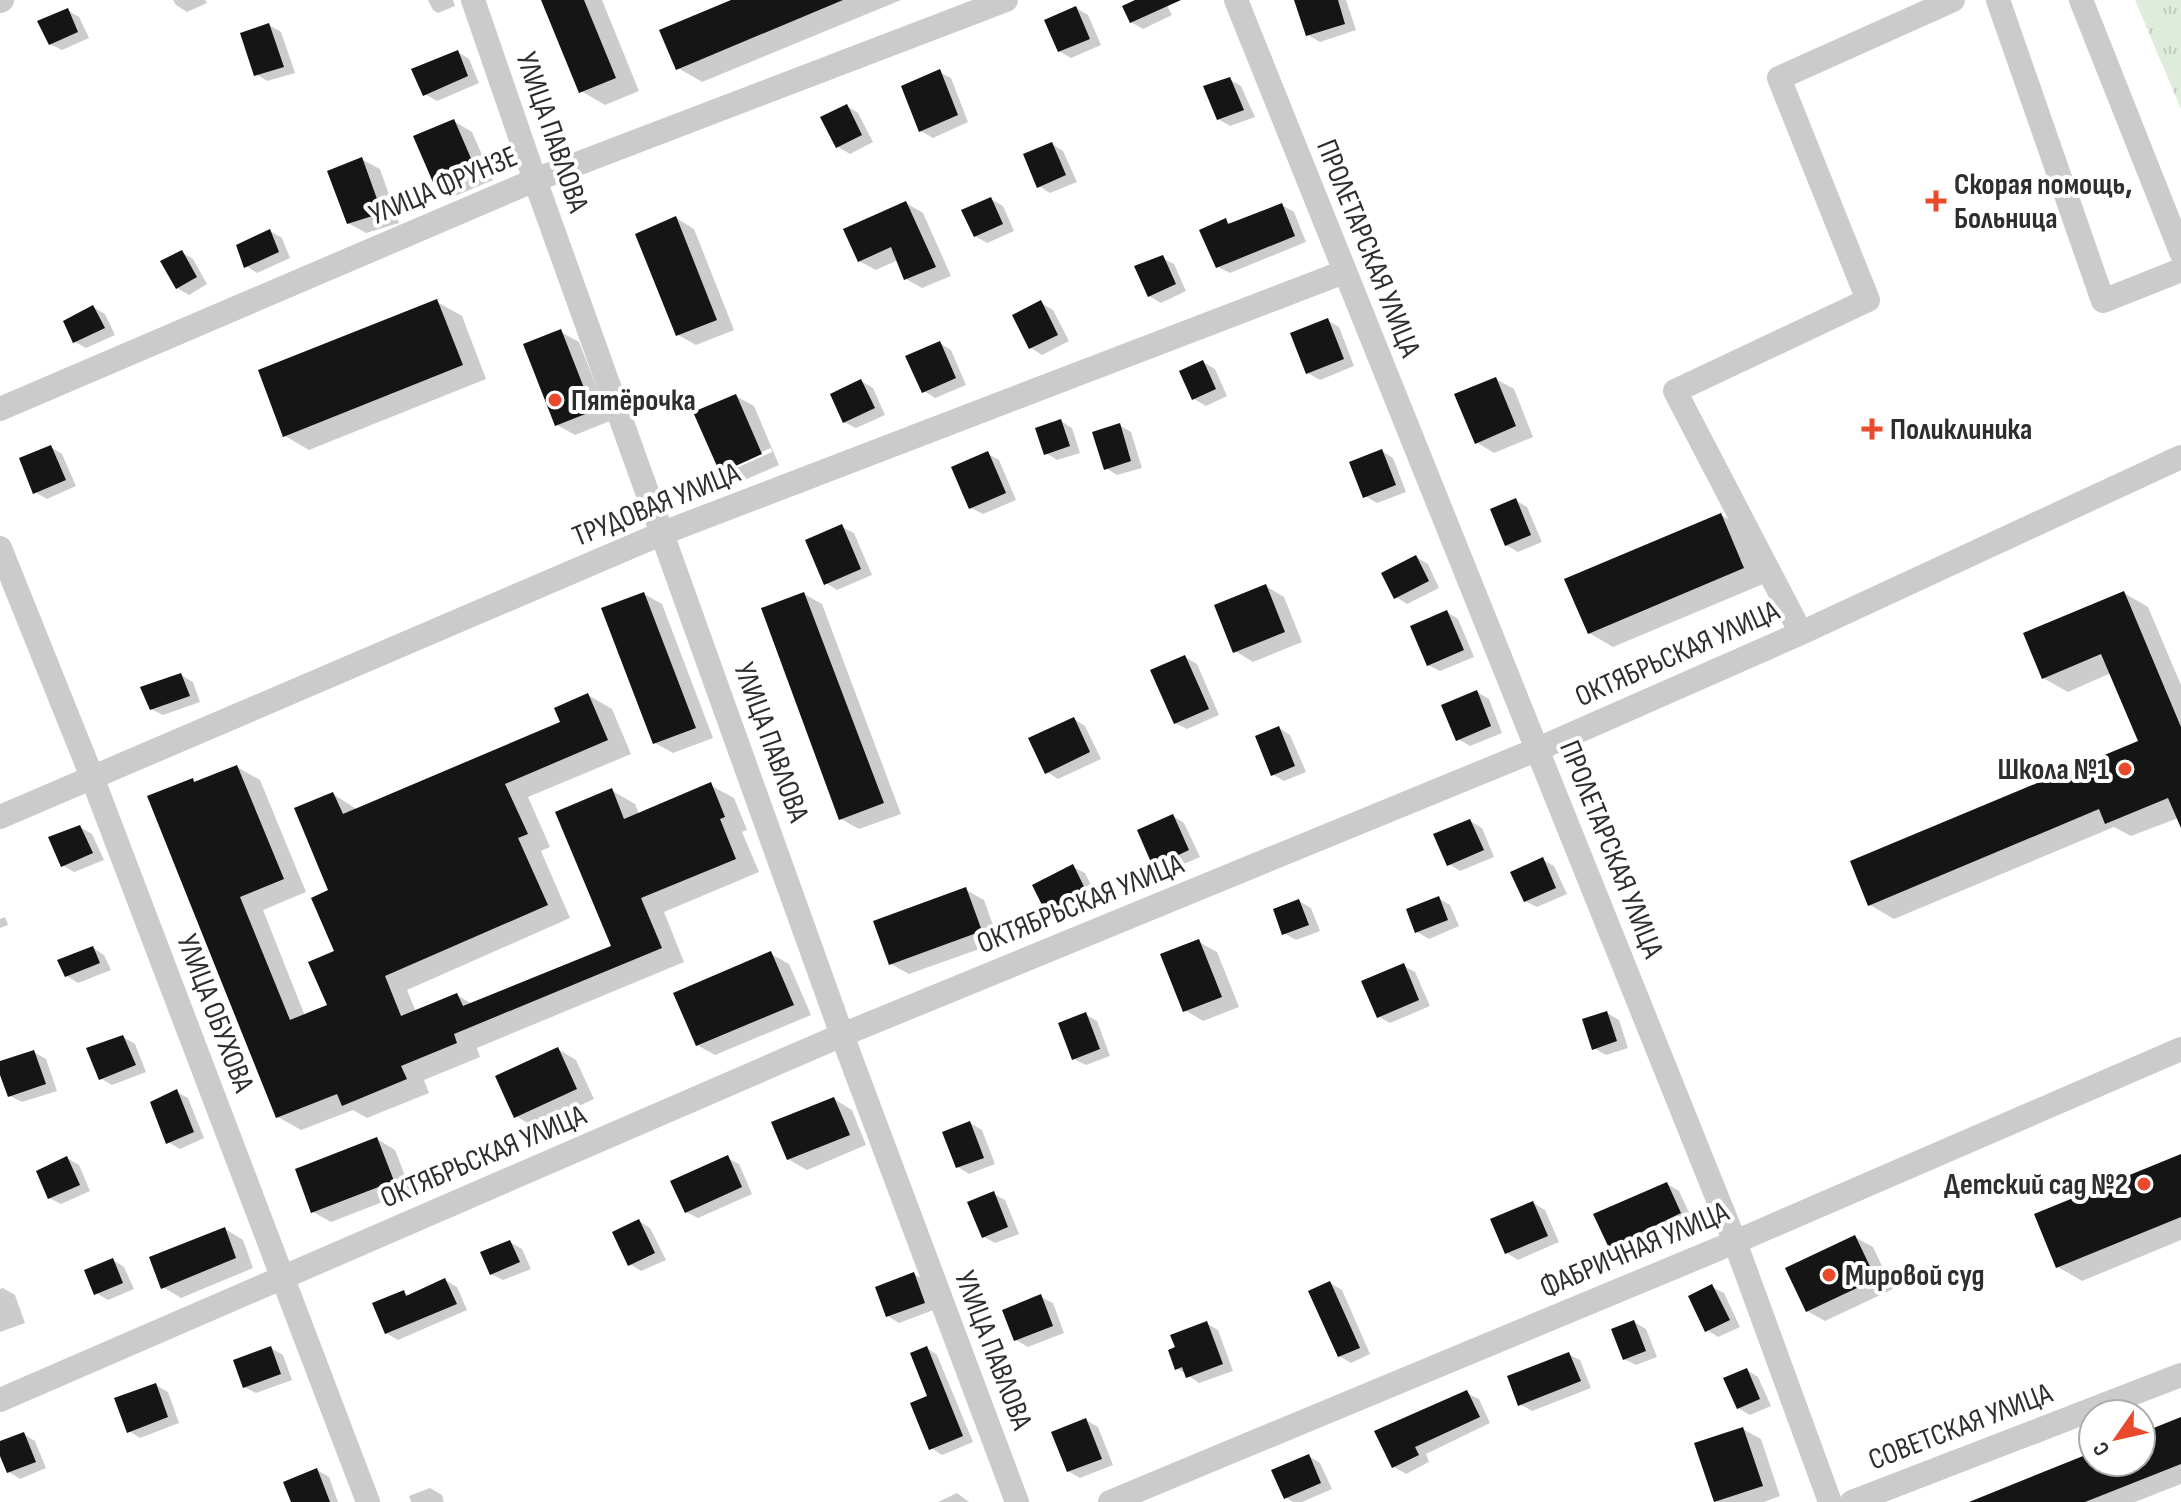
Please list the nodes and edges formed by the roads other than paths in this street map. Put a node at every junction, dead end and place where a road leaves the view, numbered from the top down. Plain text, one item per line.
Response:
1 (473, 0) edge
2 (1006, 0) edge
3 (1236, 0) edge
4 (1953, 0) edge
5 (1998, 0) edge
6 (2081, 0) edge
7 (535, 180) junction
8 (2181, 252) edge
9 (2181, 270) edge
10 (1344, 272) junction
11 (0, 409) edge
12 (2181, 457) edge
13 (663, 533) junction
14 (0, 548) edge
15 (1801, 633) junction
16 (1538, 749) junction
17 (92, 777) junction
18 (0, 817) edge
19 (842, 1035) junction
20 (2181, 1049) edge
21 (1735, 1242) junction
22 (282, 1278) junction
23 (2181, 1375) edge
24 (0, 1400) edge
25 (368, 1502) edge
26 (1017, 1502) edge
27 (1110, 1502) edge
28 (1830, 1502) edge
29 (1852, 1502) edge

1 - 7 street, УЛИЦА ПАВЛОВА
2 - 7 street, УЛИЦА ФРУНЗЕ
3 - 10 street, ПРОЛЕТАРСКАЯ УЛИЦА
4 - 15 street
5 - 9 street
6 - 8 street
7 - 11 street, УЛИЦА ФРУНЗЕ
7 - 13 street, УЛИЦА ПАВЛОВА
10 - 13 street, ТРУДОВАЯ УЛИЦА
10 - 16 street, ПРОЛЕТАРСКАЯ УЛИЦА
12 - 15 street, ОКТЯБРЬСКАЯ УЛИЦА
13 - 17 street, ТРУДОВАЯ УЛИЦА
13 - 19 street, УЛИЦА ПАВЛОВА
14 - 17 street, УЛИЦА ОБУХОВА
15 - 16 street, ОКТЯБРЬСКАЯ УЛИЦА
16 - 19 street, ОКТЯБРЬСКАЯ УЛИЦА
16 - 21 street, ПРОЛЕТАРСКАЯ УЛИЦА
17 - 18 street, ТРУДОВАЯ УЛИЦА
17 - 22 street, УЛИЦА ОБУХОВА
19 - 22 street, ОКТЯБРЬСКАЯ УЛИЦА
19 - 26 street, УЛИЦА ПАВЛОВА
20 - 21 street, ФАБРИЧНАЯ УЛИЦА
21 - 27 street, ФАБРИЧНАЯ УЛИЦА
21 - 28 street, ПРОЛЕТАРСКАЯ УЛИЦА
22 - 24 street, ОКТЯБРЬСКАЯ УЛИЦА
22 - 25 street, УЛИЦА ОБУХОВА
23 - 29 street, СОВЕТСКАЯ УЛИЦА

